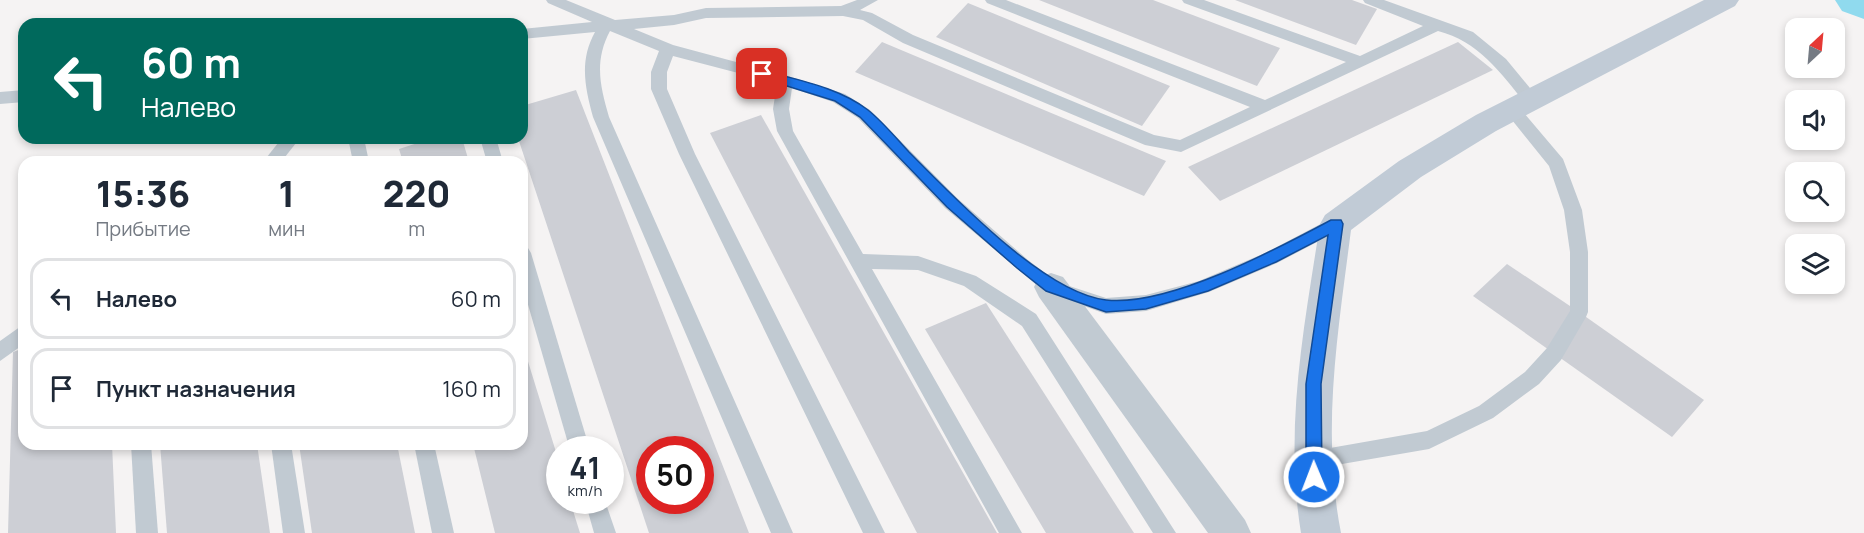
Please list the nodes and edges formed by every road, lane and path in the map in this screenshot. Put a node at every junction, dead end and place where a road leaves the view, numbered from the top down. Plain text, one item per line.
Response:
1 (553, 0) edge
2 (870, 0) edge
3 (992, 0) edge
4 (1190, 0) edge
5 (1370, 0) edge
6 (1721, 3) edge
7 (843, 11) junction
8 (606, 25) junction
9 (1437, 26) junction
10 (528, 33) edge
11 (668, 49) junction
12 (1361, 62) junction
13 (785, 80) junction
14 (18, 96) edge
15 (0, 98) edge
16 (1522, 104) junction
17 (1264, 106) junction
18 (287, 144) edge
19 (276, 156) edge
20 (1336, 224) junction
21 (860, 261) junction
22 (528, 273) edge
23 (1051, 287) junction
24 (18, 337) edge
25 (0, 353) edge
26 (576, 436) edge
27 (141, 450) edge
28 (282, 450) edge
29 (425, 450) edge
30 (1313, 460) junction
31 (600, 514) edge
32 (147, 533) edge
33 (294, 533) edge
34 (443, 533) edge
35 (605, 533) edge
36 (782, 533) edge
37 (874, 533) edge
38 (1011, 533) edge
39 (1165, 533) edge
40 (1231, 533) edge
41 (1321, 533) edge

1 - 8 lane
2 - 7 lane
3 - 17 lane
4 - 12 lane
5 - 9 lane
6 - 16 main road
7 - 8 lane
7 - 17 lane
8 - 10 lane
8 - 11 lane
8 - 36 lane
9 - 12 lane
9 - 16 lane
11 - 13 lane
11 - 37 lane
12 - 17 lane
13 - 21 lane
13 - 23 lane
14 - 15 lane
16 - 20 main road
16 - 30 lane
18 - 19 lane
20 - 23 lane
20 - 30 main road
21 - 38 lane
21 - 39 lane
22 - 26 lane
23 - 40 street
24 - 25 lane
27 - 32 lane
28 - 33 lane
29 - 34 lane
30 - 41 main road
31 - 35 lane

